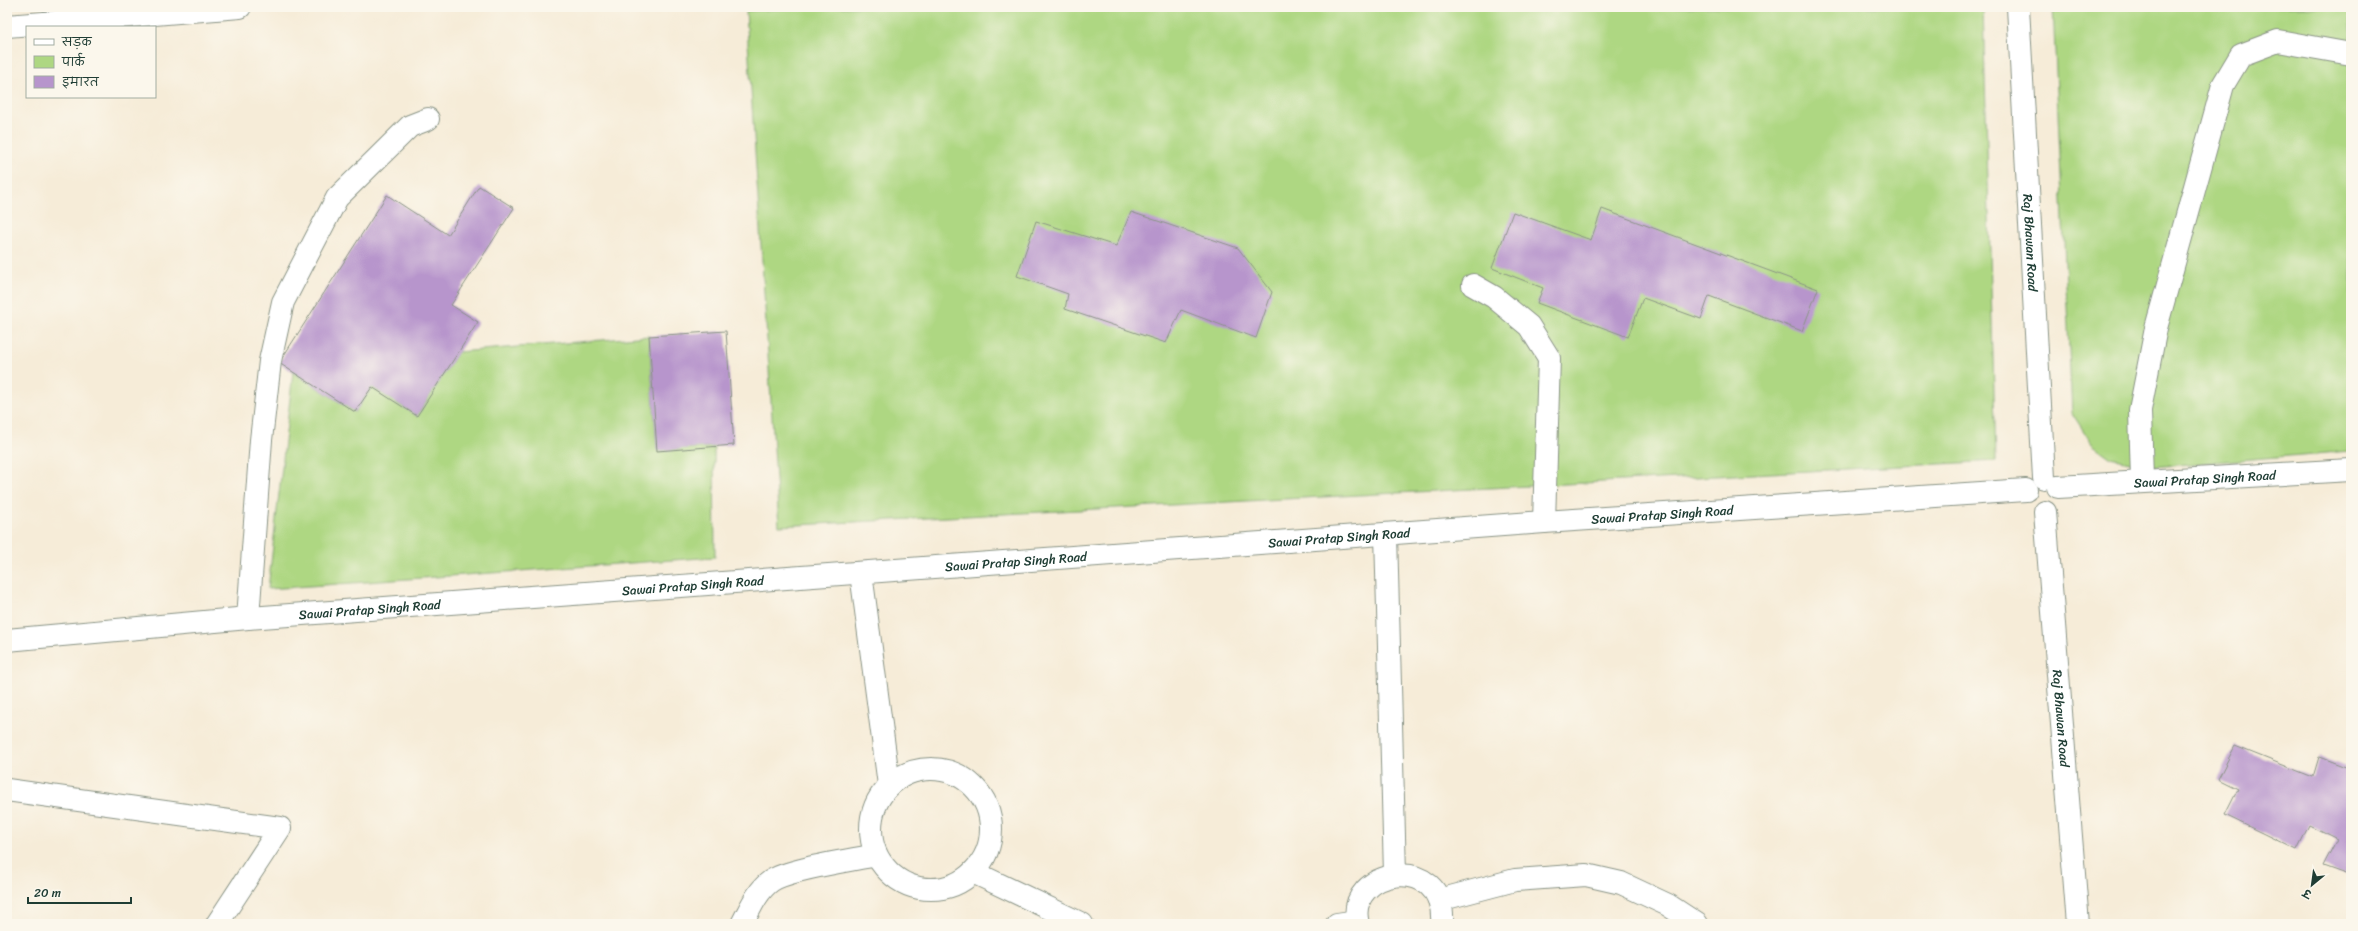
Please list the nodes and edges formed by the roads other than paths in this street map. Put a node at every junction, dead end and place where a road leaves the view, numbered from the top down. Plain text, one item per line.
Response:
1 (240, 7) edge
2 (2018, 7) edge
3 (7, 26) edge
4 (2351, 54) edge
5 (428, 118) dead end
6 (1473, 285) dead end
7 (2351, 470) edge
8 (2142, 480) junction
9 (2051, 482) junction
10 (2026, 490) junction
11 (2045, 512) junction
12 (1544, 522) junction
13 (1386, 534) junction
14 (861, 573) junction
15 (248, 618) junction
16 (7, 640) edge
17 (889, 785) junction
18 (7, 790) edge
19 (876, 855) junction
20 (974, 872) junction
21 (1396, 874) junction
22 (1439, 900) junction
23 (1350, 923) edge
24 (217, 924) edge
25 (742, 924) edge
26 (1082, 924) edge
27 (1442, 924) edge
28 (1697, 924) edge
29 (2078, 924) edge

1 - 3 street
2 - 9 street, Raj Bhawan Road
4 - 8 street
5 - 15 street
6 - 12 street
7 - 8 street, Sawai Pratap Singh Road
8 - 9 street, Sawai Pratap Singh Road
9 - 10 street
9 - 11 street
10 - 11 street
10 - 12 street, Sawai Pratap Singh Road
11 - 29 street, Raj Bhawan Road
12 - 13 street, Sawai Pratap Singh Road
13 - 14 street, Sawai Pratap Singh Road
13 - 21 street
14 - 15 street, Sawai Pratap Singh Road
14 - 17 street
15 - 16 street, Sawai Pratap Singh Road
17 - 19 street
17 - 20 street
18 - 24 street
19 - 20 street
19 - 25 street
20 - 26 street
21 - 22 street
21 - 23 street
22 - 27 street
22 - 28 street

